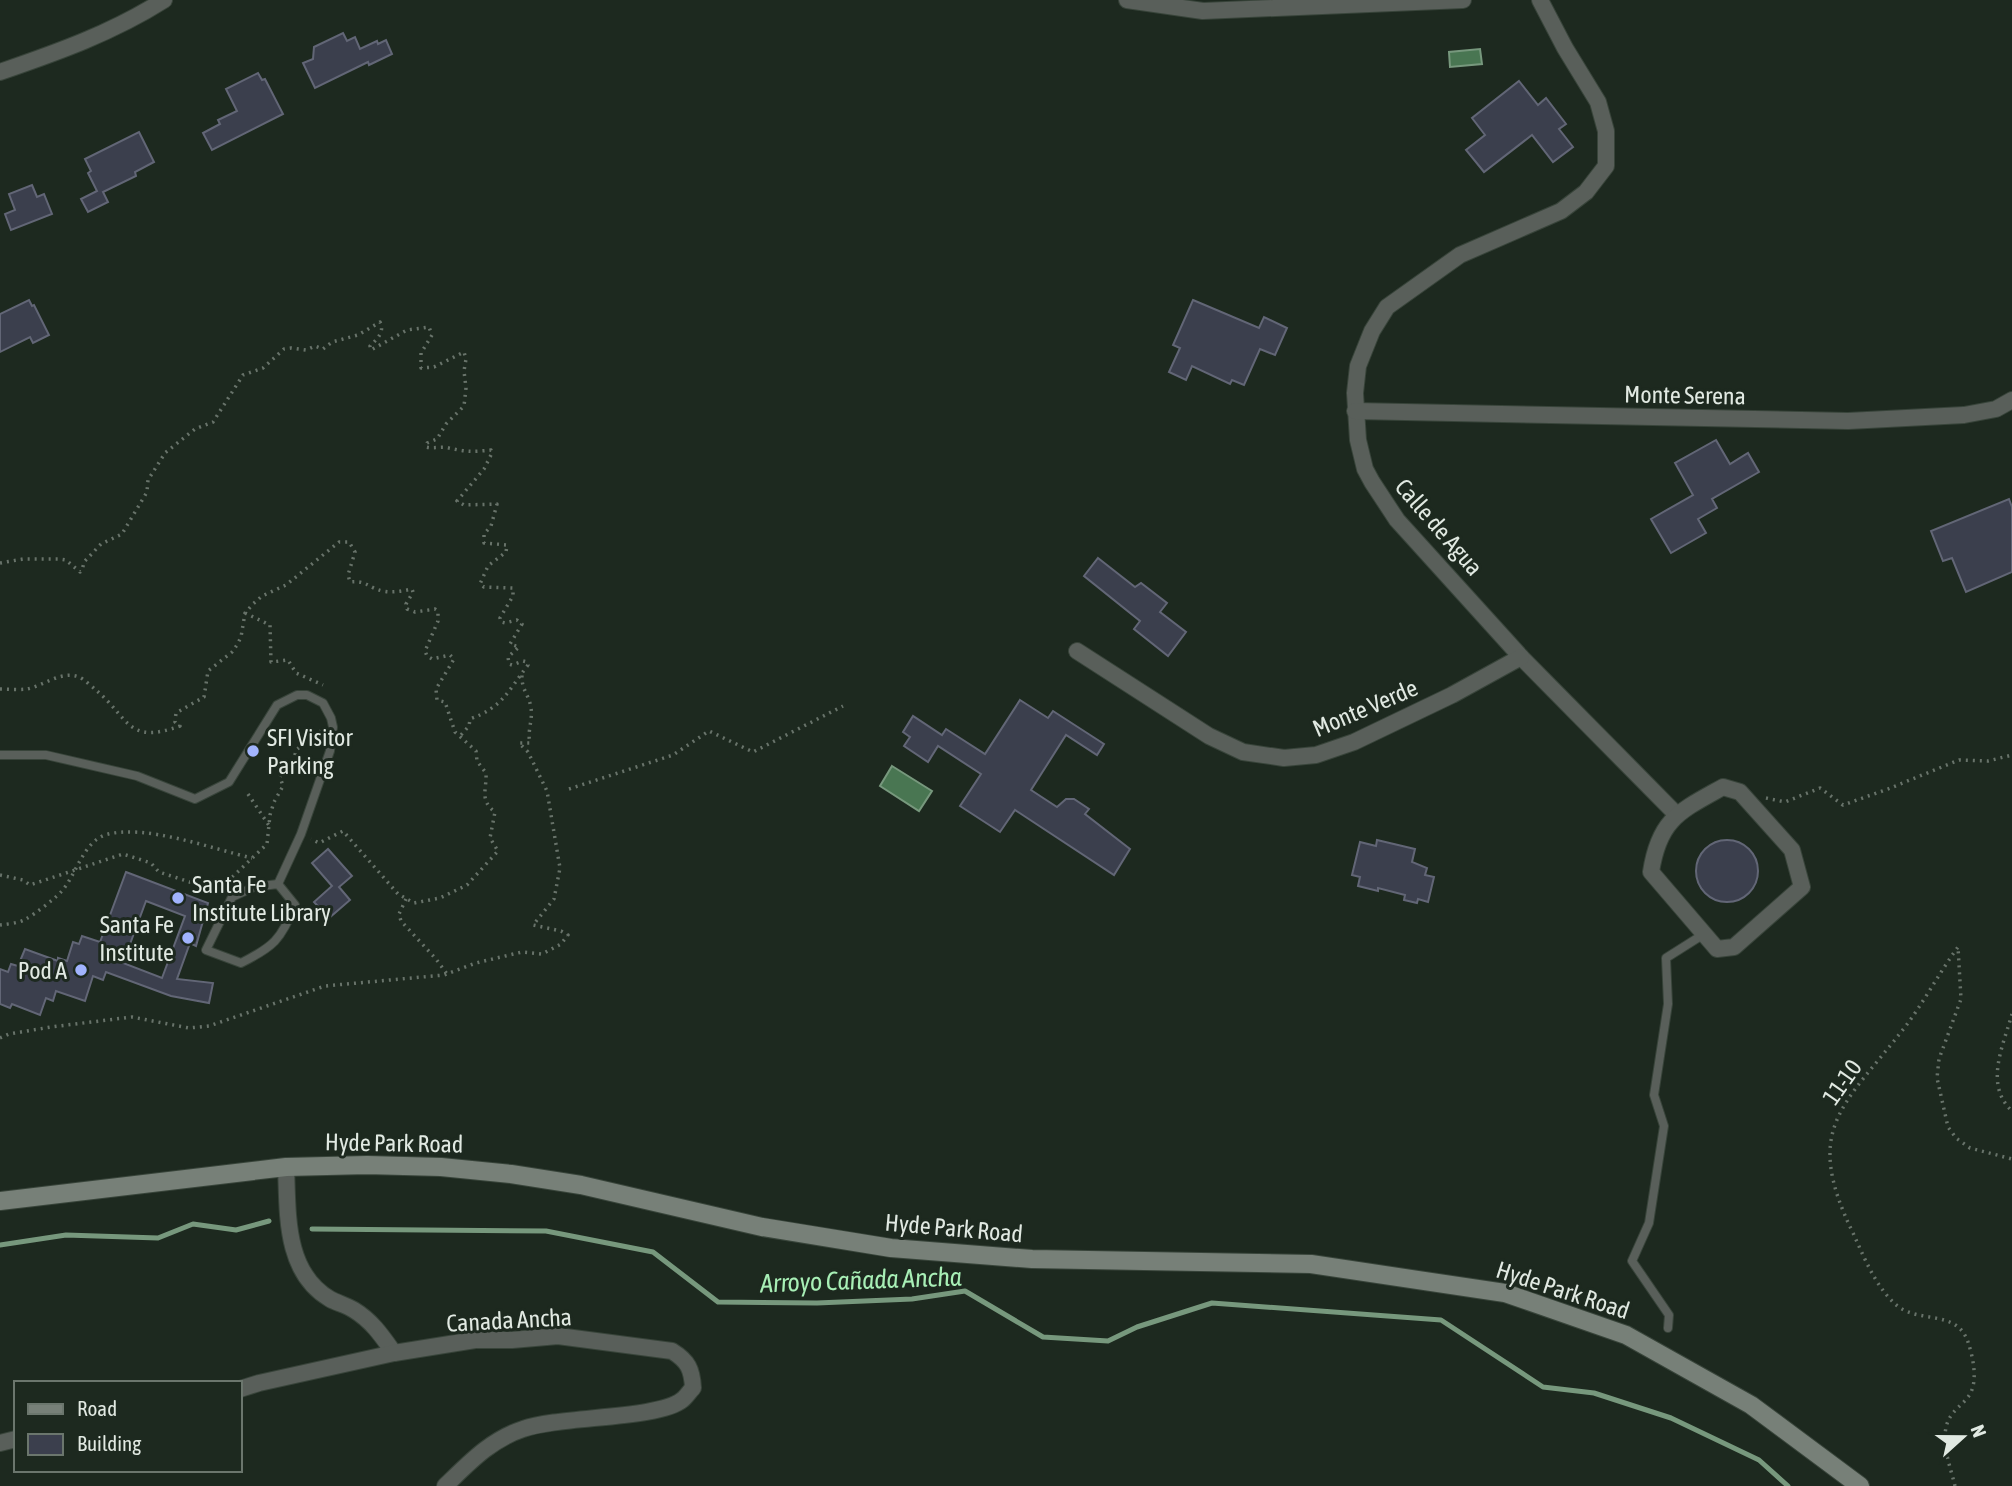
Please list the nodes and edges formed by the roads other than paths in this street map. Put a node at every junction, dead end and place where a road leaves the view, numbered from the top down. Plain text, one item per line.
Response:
1 (164, 0) edge
2 (1127, 0) edge
3 (1463, 0) edge
4 (1540, 0) edge
5 (0, 72) edge
6 (2012, 400) edge
7 (1355, 411) junction
8 (1077, 651) dead end
9 (1521, 657) junction
10 (0, 755) edge
11 (1675, 814) junction
12 (278, 884) junction
13 (1703, 934) junction
14 (286, 1167) junction
15 (0, 1201) edge
16 (1668, 1328) dead end
17 (394, 1353) junction
18 (242, 1388) edge
19 (445, 1486) edge
20 (1860, 1486) edge

1 - 5 street
2 - 3 street
4 - 7 street, Calle de Agua
6 - 7 street, Monte Serena
7 - 9 street, Calle de Agua
8 - 9 street, Monte Verde
9 - 11 street, Calle de Agua
10 - 12 lane
11 - 13 street
11 - 13 street
12 - 12 lane
13 - 16 lane
14 - 15 main road, Hyde Park Road
14 - 17 street
14 - 20 main road, Hyde Park Road
17 - 18 street, Canada Ancha
17 - 19 street, Canada Ancha

